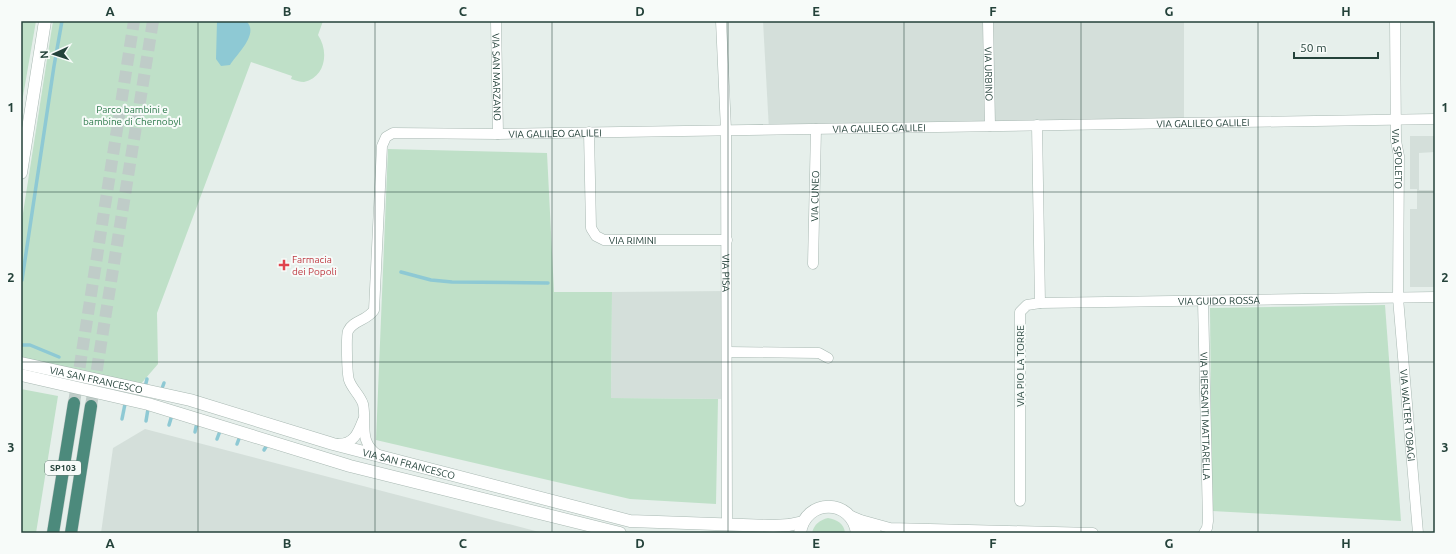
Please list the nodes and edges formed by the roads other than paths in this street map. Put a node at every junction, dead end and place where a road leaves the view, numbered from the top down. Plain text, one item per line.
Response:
1 (45, 21) edge
2 (496, 21) edge
3 (721, 21) edge
4 (988, 21) edge
5 (1395, 21) edge
6 (1435, 119) edge
7 (1395, 120) junction
8 (990, 126) junction
9 (1037, 126) junction
10 (816, 129) junction
11 (726, 130) junction
12 (588, 132) junction
13 (498, 134) junction
14 (21, 173) edge
15 (728, 240) junction
16 (813, 264) dead end
17 (1435, 297) edge
18 (1398, 298) junction
19 (1203, 301) junction
20 (1040, 303) junction
21 (728, 352) junction
22 (828, 358) dead end
23 (21, 363) edge
24 (21, 375) edge
25 (74, 403) tunnel mouth
26 (91, 406) tunnel mouth
27 (363, 418) junction
28 (333, 444) junction
29 (381, 456) junction
30 (1020, 501) dead end
31 (854, 524) edge
32 (727, 525) junction
33 (801, 528) edge
34 (1205, 532) edge
35 (53, 533) edge
36 (71, 533) edge
37 (620, 533) edge
38 (875, 533) edge
39 (1093, 533) edge
40 (1418, 533) edge

1 - 14 street
2 - 13 street, VIA SAN MARZANO
3 - 11 street, VIA PISA
4 - 8 street, VIA URBINO
5 - 7 street, VIA SPOLETO
6 - 7 street, VIA GALILEO GALILEI
7 - 9 street, VIA GALILEO GALILEI
7 - 18 street, VIA SPOLETO
8 - 9 street, VIA GALILEO GALILEI
8 - 10 street, VIA GALILEO GALILEI
9 - 20 street
10 - 11 street, VIA GALILEO GALILEI
10 - 16 street, VIA CUNEO
11 - 12 street, VIA GALILEO GALILEI
11 - 15 street, VIA PISA
12 - 13 street, VIA GALILEO GALILEI
12 - 15 street, VIA RIMINI
13 - 27 street, VIA GALILEO GALILEI
15 - 21 street, VIA PISA
17 - 18 street, VIA GUIDO ROSSA
18 - 19 street, VIA GUIDO ROSSA
18 - 40 street, VIA WALTER TOBAGI
19 - 20 street, VIA GUIDO ROSSA
19 - 34 street, VIA PIERSANTI MATTARELLA
20 - 30 street, VIA PIO LA TORRE
21 - 22 street
21 - 32 street, VIA PISA
23 - 28 street, VIA SAN FRANCESCO
24 - 37 street, VIA SAN FRANCESCO
25 - 35 highway, SP103
26 - 36 highway, SP103
27 - 28 street
27 - 29 street
28 - 29 street, VIA SAN FRANCESCO
29 - 32 street, VIA SAN FRANCESCO
31 - 33 street
31 - 38 street
31 - 39 street
32 - 33 street, VIA SAN FRANCESCO

